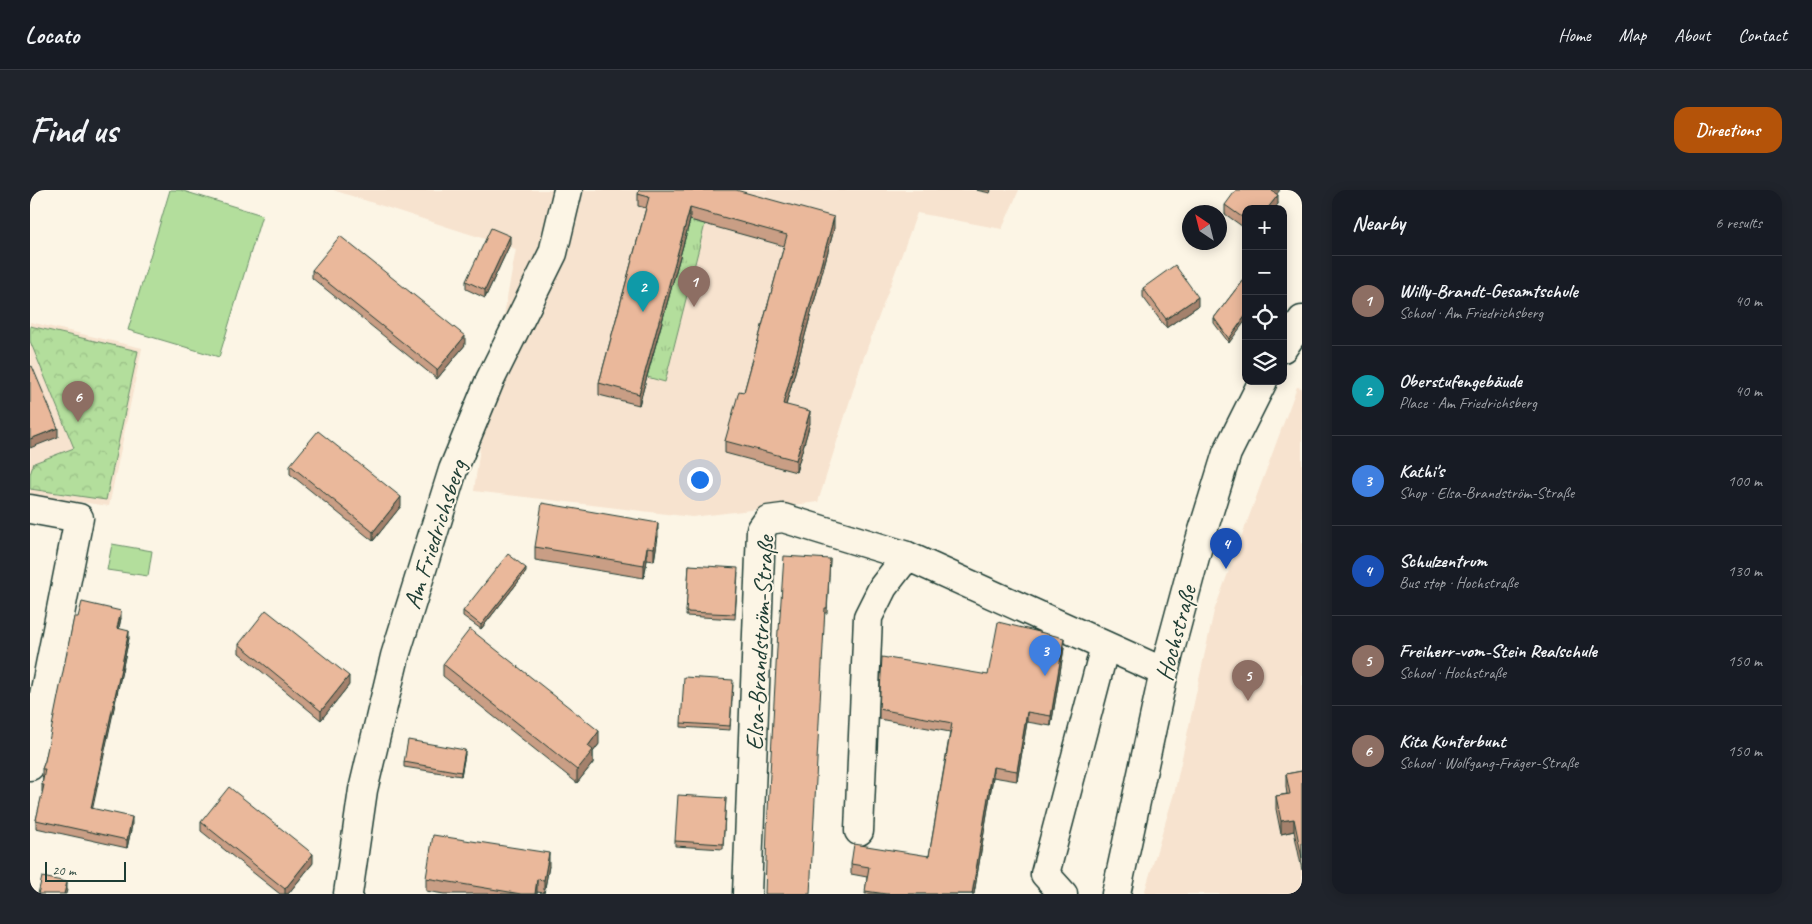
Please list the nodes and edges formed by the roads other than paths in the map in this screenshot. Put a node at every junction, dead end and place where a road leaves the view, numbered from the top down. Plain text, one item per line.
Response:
1 (568, 190) edge
2 (1302, 320) edge
3 (1287, 342) edge
4 (1261, 385) edge
5 (30, 509) edge
6 (907, 556) junction
7 (1105, 646) junction
8 (1164, 672) junction
9 (30, 766) edge
10 (859, 831) dead end
11 (348, 894) edge
12 (747, 894) edge
13 (1063, 894) edge
14 (1116, 894) edge

1 - 11 street, Am Friedrichsberg
2 - 3 street
4 - 8 street, Hochstraße
5 - 9 street
6 - 7 street, Elsa-Brandström-Straße
6 - 10 street
6 - 12 street, Elsa-Brandström-Straße
7 - 8 street, Elsa-Brandström-Straße
7 - 13 street
8 - 14 street, Hochstraße

